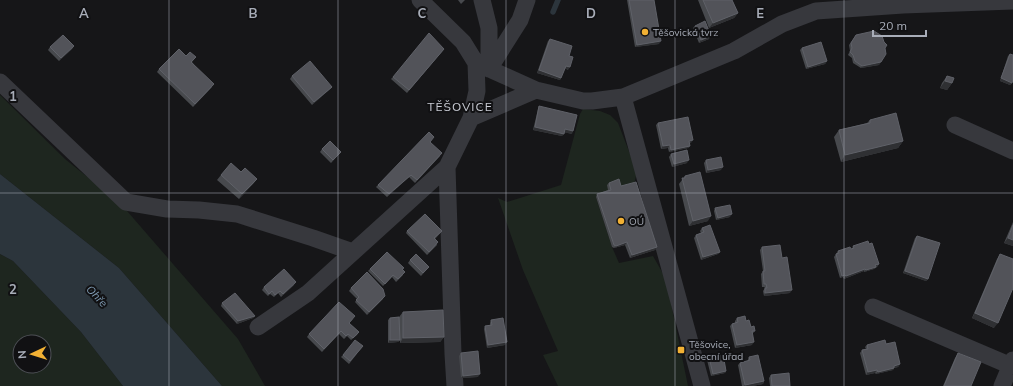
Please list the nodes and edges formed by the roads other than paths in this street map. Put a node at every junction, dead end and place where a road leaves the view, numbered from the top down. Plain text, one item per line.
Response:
1 (420, 0) edge
2 (482, 0) edge
3 (527, 0) edge
4 (1013, 1) edge
5 (483, 66) junction
6 (0, 82) edge
7 (536, 90) junction
8 (622, 97) junction
9 (471, 118) junction
10 (955, 126) dead end
11 (1013, 151) edge
12 (447, 167) junction
13 (352, 252) junction
14 (873, 307) dead end
15 (258, 327) dead end
16 (1012, 363) edge
17 (455, 386) edge
18 (702, 386) edge
19 (1002, 386) edge

1 - 5 street
2 - 5 street
3 - 5 street
4 - 8 street
5 - 7 street
5 - 9 street
6 - 13 street
7 - 8 street
7 - 9 street
8 - 18 street
9 - 12 street
10 - 11 street
12 - 13 street
12 - 17 street
13 - 15 street
14 - 16 street
16 - 19 street

